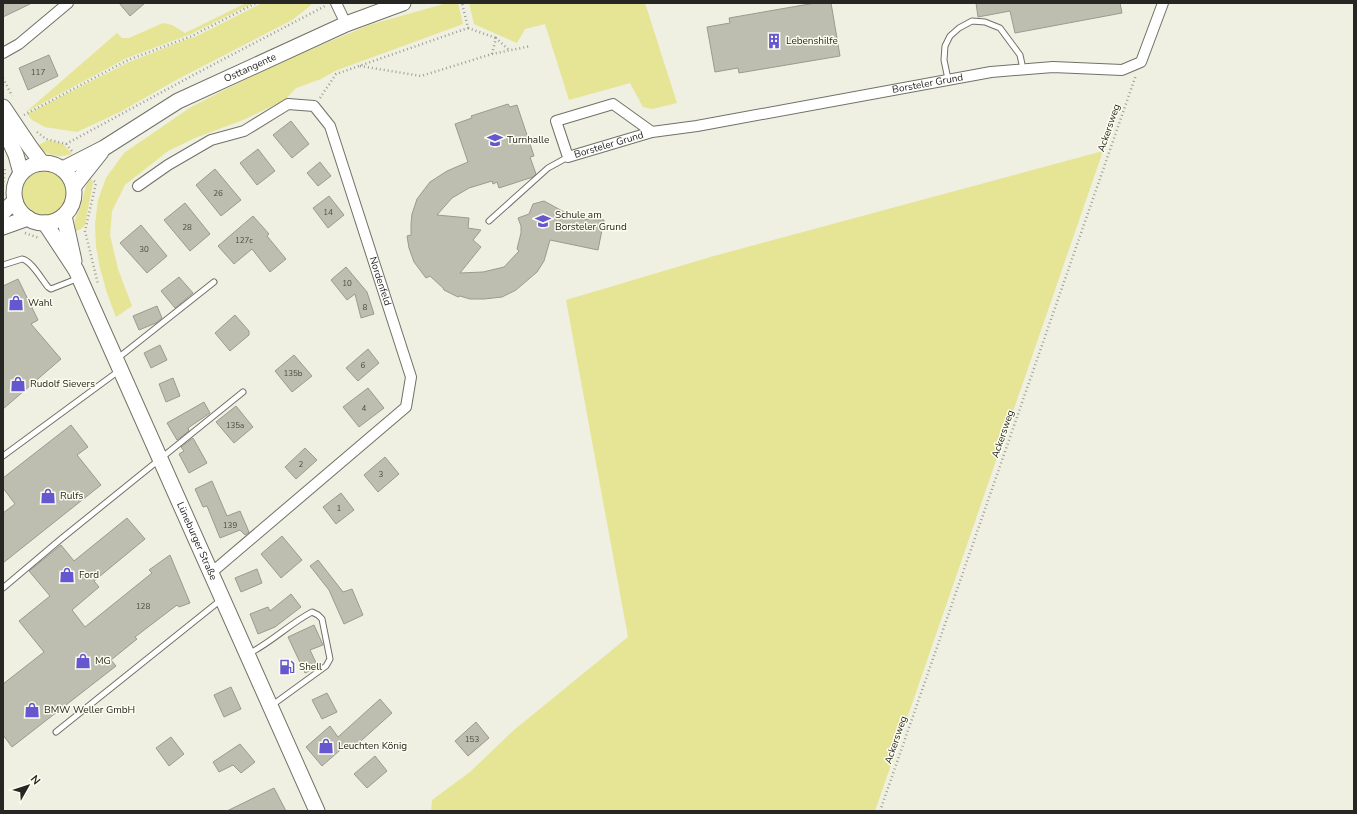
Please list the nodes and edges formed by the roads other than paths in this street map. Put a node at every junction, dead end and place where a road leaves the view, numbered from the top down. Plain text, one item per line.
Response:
1 (68, 3) edge
2 (336, 3) edge
3 (403, 3) edge
4 (1163, 3) edge
5 (346, 24) junction
6 (3, 53) edge
7 (1023, 69) junction
8 (948, 79) junction
9 (8, 103) edge
10 (3, 126) edge
11 (652, 132) junction
12 (568, 157) junction
13 (42, 163) junction
14 (83, 165) junction
15 (63, 169) junction
16 (21, 173) junction
17 (74, 186) junction
18 (138, 186) dead end
19 (15, 201) junction
20 (3, 212) edge
21 (64, 216) junction
22 (28, 218) junction
23 (489, 221) dead end
24 (45, 223) junction
25 (3, 228) edge
26 (3, 266) edge
27 (78, 274) junction
28 (214, 282) dead end
29 (118, 365) junction
30 (243, 392) dead end
31 (3, 456) edge
32 (161, 460) junction
33 (211, 573) junction
34 (3, 588) edge
35 (222, 598) junction
36 (247, 654) junction
37 (270, 706) junction
38 (56, 732) dead end
39 (317, 811) edge

1 - 6 street
2 - 5 street
3 - 5 main road, Osttangente
4 - 7 street, Borsteler Grund
5 - 14 main road, Osttangente
7 - 8 street, Borsteler Grund
7 - 8 lane
8 - 11 street, Borsteler Grund
9 - 13 main road
10 - 16 main road
11 - 12 street, Borsteler Grund
11 - 12 street, Borsteler Grund
12 - 23 lane
13 - 15 main road
13 - 16 main road
14 - 15 main road, Osttangente
14 - 17 main road, Osttangente
15 - 17 main road
16 - 19 main road
17 - 21 main road
18 - 33 street, Nordenfeld
19 - 20 main road
19 - 22 main road
21 - 24 main road
21 - 27 main road, Lüneburger Straße
22 - 24 main road
22 - 25 main road
24 - 27 main road, Lüneburger Straße
26 - 27 lane
27 - 29 main road, Lüneburger Straße
28 - 29 lane
29 - 31 lane
29 - 32 main road, Lüneburger Straße
30 - 32 lane
32 - 33 main road, Lüneburger Straße
32 - 34 lane
33 - 35 main road, Lüneburger Straße
35 - 36 main road, Lüneburger Straße
35 - 38 lane
36 - 37 main road, Lüneburger Straße
36 - 37 lane
37 - 39 main road, Lüneburger Straße

